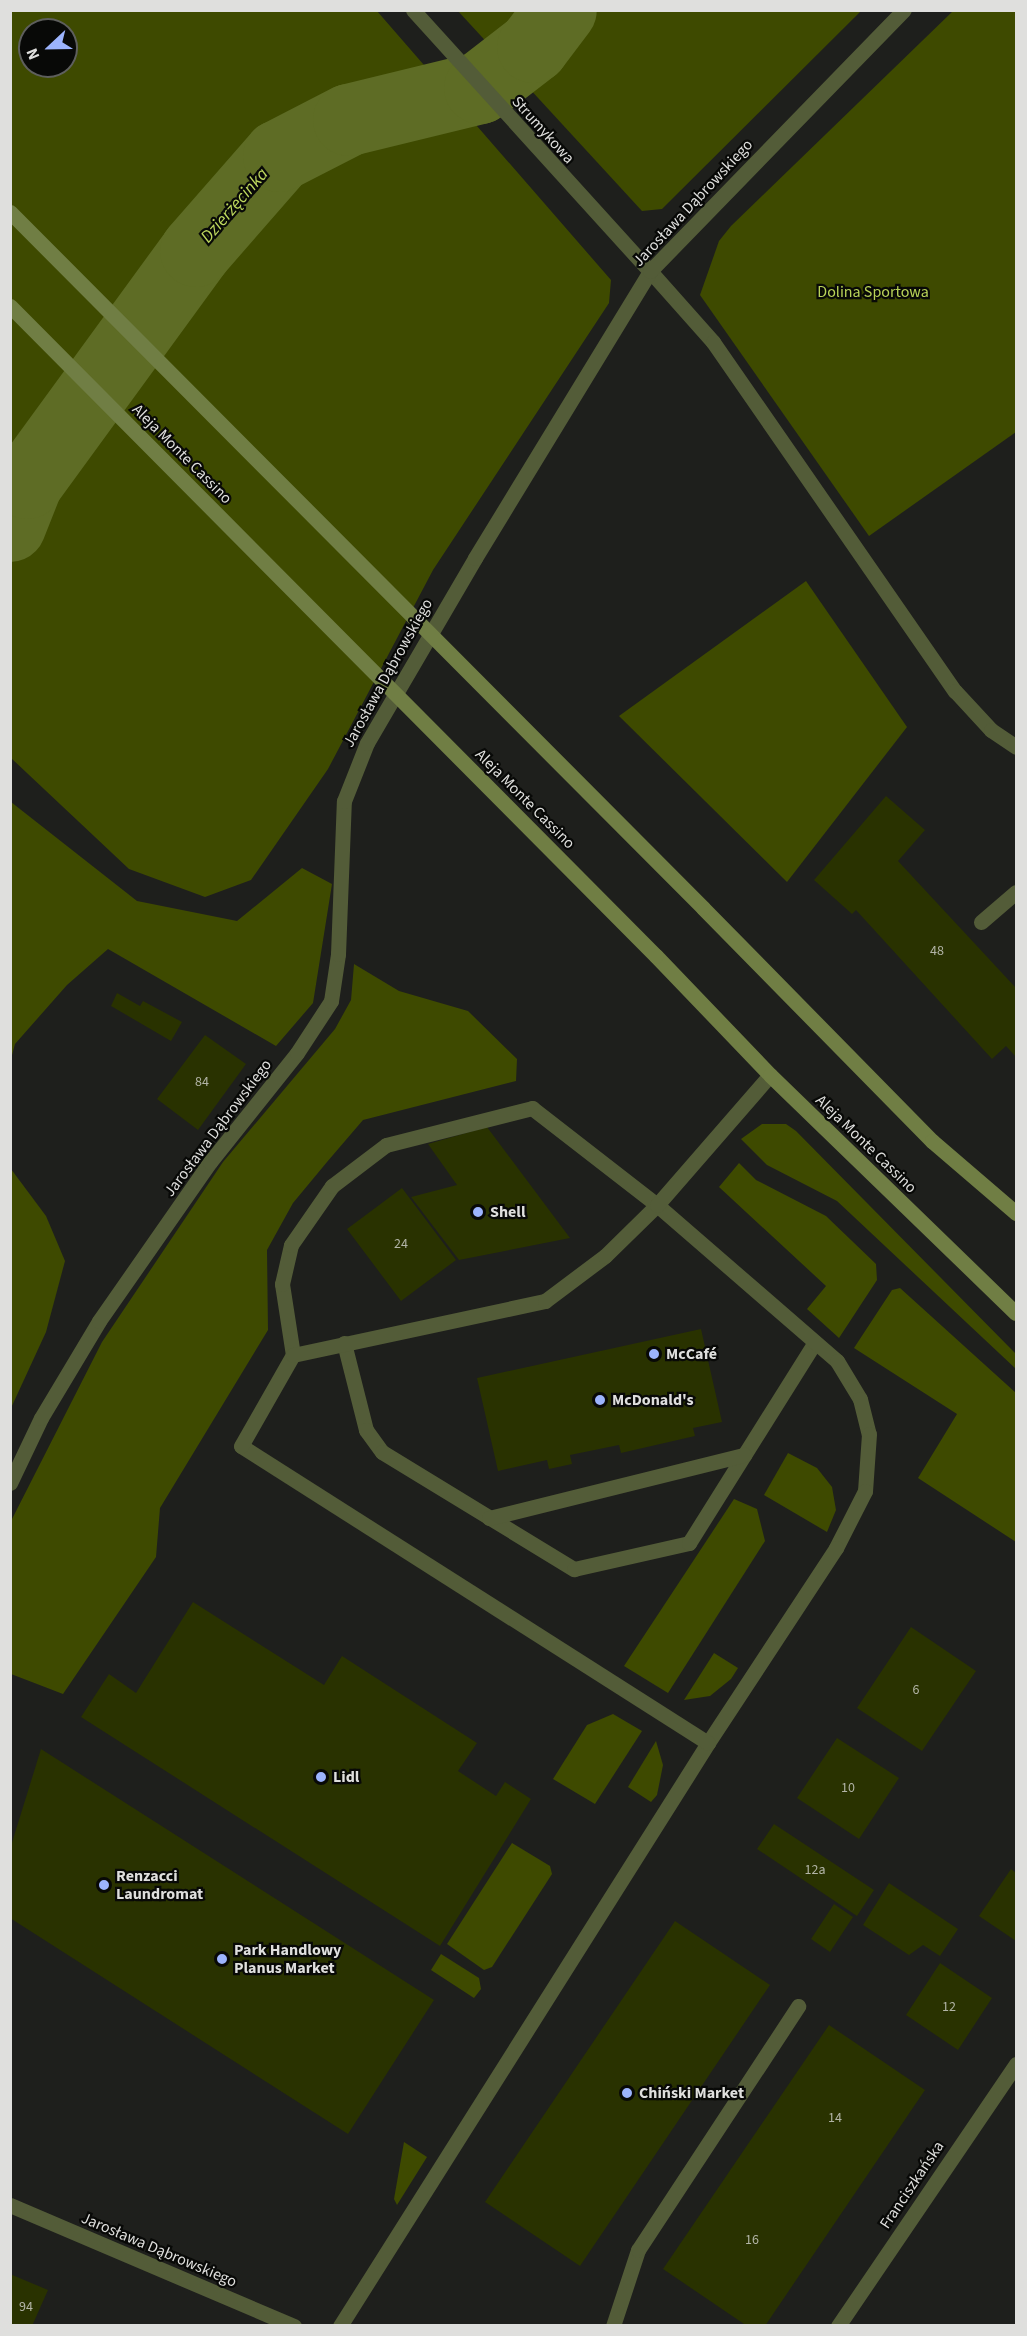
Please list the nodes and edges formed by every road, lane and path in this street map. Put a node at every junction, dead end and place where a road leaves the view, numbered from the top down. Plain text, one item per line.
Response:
1 (413, 10) edge
2 (904, 10) edge
3 (10, 212) edge
4 (650, 271) junction
5 (10, 306) edge
6 (1017, 747) edge
7 (1017, 892) edge
8 (981, 922) dead end
9 (770, 1076) junction
10 (657, 1205) junction
11 (1017, 1213) edge
12 (1017, 1313) edge
13 (815, 1342) junction
14 (344, 1343) junction
15 (293, 1354) junction
16 (744, 1455) junction
17 (10, 1483) edge
18 (489, 1518) junction
19 (708, 1743) junction
20 (798, 2006) dead end
21 (1017, 2064) edge
22 (10, 2205) edge
23 (294, 2325) edge
24 (340, 2325) edge
25 (613, 2325) edge
26 (838, 2325) edge

1 - 4 street, Strumykowa
2 - 4 street, Jarosława Dąbrowskiego
3 - 11 street, bridge
4 - 6 street, Strumykowa
4 - 17 street, Jarosława Dąbrowskiego
5 - 9 street, Aleja Monte Cassino, bridge
7 - 8 street
9 - 10 street
9 - 12 street, Aleja Monte Cassino
10 - 13 street
10 - 14 street
10 - 15 street
13 - 16 street
13 - 19 street
14 - 15 street
14 - 18 street
15 - 19 street
16 - 18 street
16 - 18 street
19 - 24 street
20 - 25 street
21 - 26 street, Franciszkańska
22 - 23 street, Jarosława Dąbrowskiego

